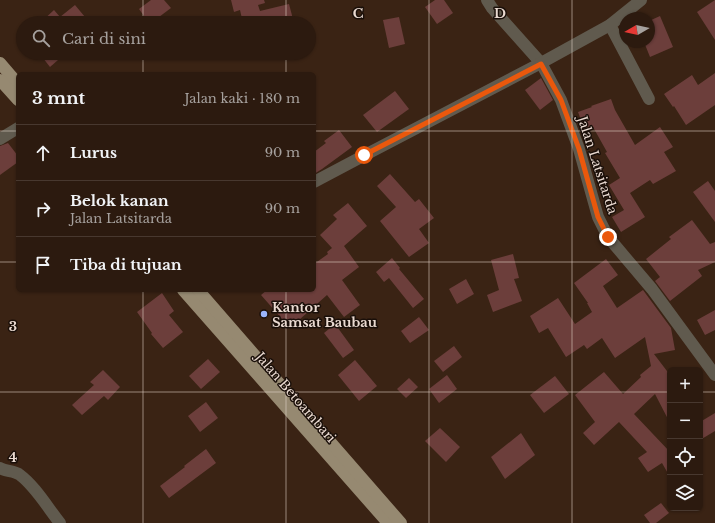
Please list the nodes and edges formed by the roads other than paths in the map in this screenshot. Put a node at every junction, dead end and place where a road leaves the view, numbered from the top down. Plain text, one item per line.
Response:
1 (487, 0) edge
2 (641, 0) edge
3 (610, 25) junction
4 (0, 63) edge
5 (541, 64) junction
6 (0, 80) edge
7 (16, 82) edge
8 (16, 98) edge
9 (649, 99) dead end
10 (16, 129) edge
11 (0, 139) edge
12 (316, 181) edge
13 (185, 292) edge
14 (200, 292) edge
15 (715, 375) edge
16 (291, 405) junction
17 (0, 468) edge
18 (60, 523) edge
19 (388, 523) edge
20 (401, 523) edge

1 - 5 street, Jalan Latsitarda
2 - 3 street
3 - 5 street
3 - 9 street
4 - 7 main road
5 - 12 street
5 - 15 street, Jalan Latsitarda
6 - 8 main road
10 - 11 street
13 - 16 main road, Jalan Betoambari
14 - 16 main road, Jalan Betoambari
16 - 19 main road, Jalan Betoambari
16 - 20 main road, Jalan Betoambari
17 - 18 street

